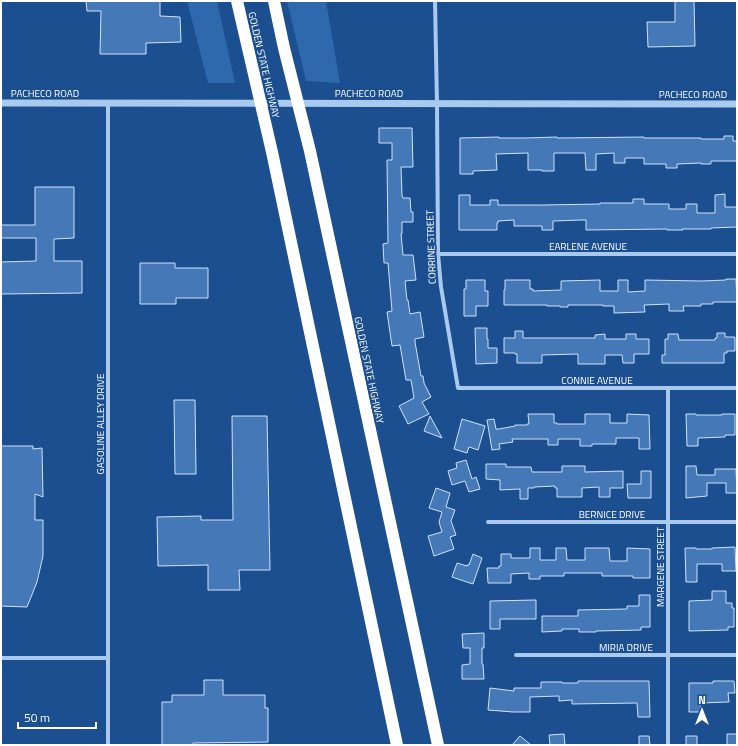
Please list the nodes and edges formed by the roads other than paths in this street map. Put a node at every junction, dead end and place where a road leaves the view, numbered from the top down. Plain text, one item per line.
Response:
1 (237, 1) edge
2 (274, 1) edge
3 (435, 1) edge
4 (1, 103) edge
5 (108, 103) junction
6 (437, 104) junction
7 (737, 104) edge
8 (438, 254) junction
9 (737, 254) edge
10 (458, 388) joint
11 (668, 388) junction
12 (737, 388) edge
13 (488, 522) dead end
14 (668, 522) junction
15 (737, 522) edge
16 (516, 655) dead end
17 (668, 655) junction
18 (737, 655) edge
19 (1, 658) edge
20 (108, 658) junction
21 (108, 745) edge
22 (397, 745) edge
23 (438, 745) edge
24 (668, 745) edge

1 - 22 highway, GOLDEN STATE HIGHWAY
2 - 23 highway, GOLDEN STATE HIGHWAY
3 - 6 street, CORRINE STREET
4 - 5 street, PACHECO ROAD
5 - 6 street, PACHECO ROAD
5 - 20 street, GASOLINE ALLEY DRIVE
6 - 7 street, PACHECO ROAD
6 - 8 street, CORRINE STREET
8 - 9 street, EARLENE AVENUE
8 - 10 street, CORRINE STREET
10 - 11 street, CONNIE AVENUE
11 - 12 street, CONNIE AVENUE
11 - 14 street, MARGENE STREET
13 - 14 street, BERNICE DRIVE
14 - 15 street, BERNICE DRIVE
14 - 17 street, MARGENE STREET
16 - 17 street, MIRIA DRIVE
17 - 18 street, MIRIA DRIVE
17 - 24 street, MARGENE STREET
19 - 20 street
20 - 21 street, GASOLINE ALLEY DRIVE

